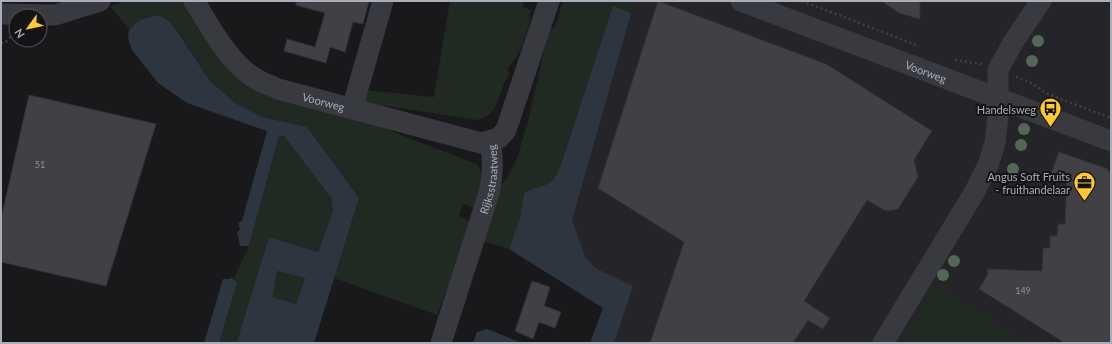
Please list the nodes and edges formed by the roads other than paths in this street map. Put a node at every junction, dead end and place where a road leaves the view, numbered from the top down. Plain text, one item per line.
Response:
1 (100, 1) edge
2 (194, 1) edge
3 (382, 1) edge
4 (549, 1) edge
5 (741, 1) edge
6 (1041, 1) edge
7 (1, 14) edge
8 (998, 97) junction
9 (352, 109) junction
10 (1111, 141) edge
11 (490, 142) junction
12 (441, 343) edge
13 (883, 343) edge

1 - 7 street
2 - 9 street, Voorweg
3 - 9 street
4 - 11 street, Rijksstraatweg
5 - 8 street, Voorweg
6 - 8 street
8 - 10 street, Voorweg
8 - 13 street
9 - 11 street, Voorweg
11 - 12 street, Rijksstraatweg

